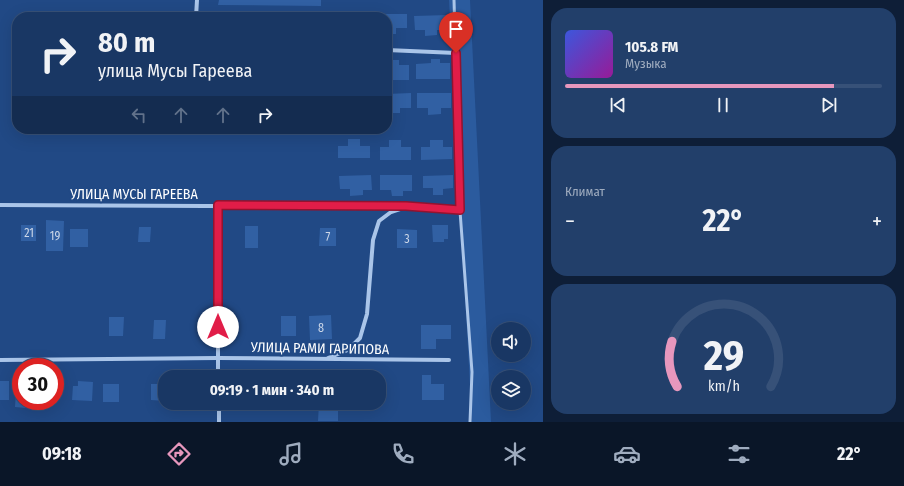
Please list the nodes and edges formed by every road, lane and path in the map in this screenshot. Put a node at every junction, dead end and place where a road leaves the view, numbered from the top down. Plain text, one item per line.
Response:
1 (197, 0) edge
2 (454, 0) edge
3 (196, 12) edge
4 (392, 50) edge
5 (456, 53) junction
6 (0, 205) edge
7 (218, 205) junction
8 (406, 206) junction
9 (460, 210) junction
10 (218, 358) junction
11 (326, 359) junction
12 (0, 360) edge
13 (449, 360) dead end
14 (218, 370) edge
15 (219, 410) edge
16 (219, 422) edge
17 (470, 422) edge

1 - 3 street
2 - 5 lane
4 - 5 street
5 - 9 lane
6 - 7 street, УЛИЦА МУСЫ ГАРЕЕВА
7 - 8 street, УЛИЦА МУСЫ ГАРЕЕВА
7 - 10 street
8 - 9 street, УЛИЦА МУСЫ ГАРЕЕВА
8 - 11 street
9 - 17 lane
10 - 11 street, УЛИЦА РАМИ ГАРИПОВА
10 - 12 street, УЛИЦА РАМИ ГАРИПОВА
10 - 14 street
11 - 13 street, УЛИЦА РАМИ ГАРИПОВА
15 - 16 street

